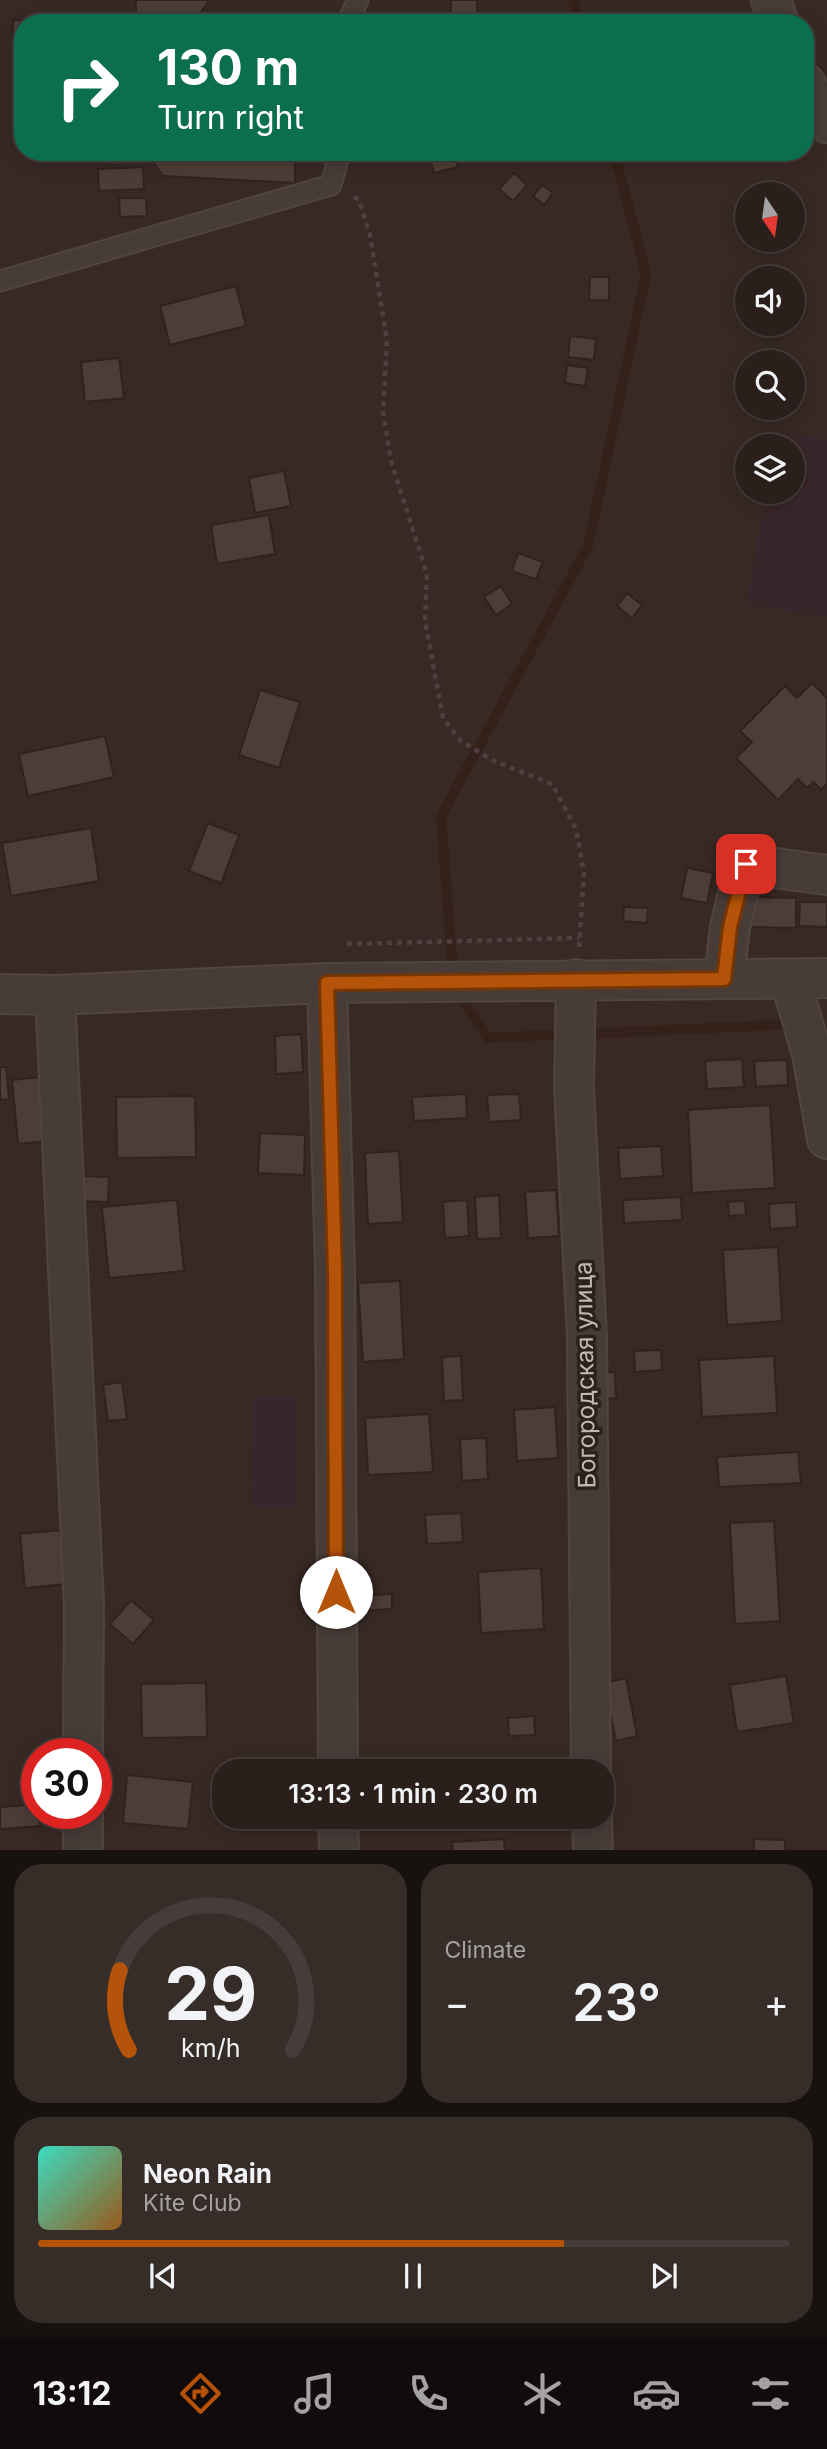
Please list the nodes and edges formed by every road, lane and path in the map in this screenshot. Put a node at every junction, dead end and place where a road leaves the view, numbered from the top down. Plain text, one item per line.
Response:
1 (814, 99) edge
2 (827, 123) edge
3 (338, 161) edge
4 (331, 185) junction
5 (0, 281) edge
6 (827, 875) edge
7 (576, 979) junction
8 (724, 979) junction
9 (809, 979) edge
10 (327, 983) junction
11 (0, 994) edge
12 (55, 995) junction
13 (827, 1139) edge
14 (83, 1738) edge
15 (338, 1759) edge
16 (591, 1759) edge
17 (83, 1829) edge
18 (338, 1829) edge
19 (592, 1829) edge
20 (83, 1850) edge
21 (339, 1850) edge
22 (593, 1850) edge

1 - 2 street
3 - 4 lane
4 - 5 lane
4 - 7 path
6 - 8 street
7 - 8 street
7 - 10 street
7 - 16 street, Богородская улица
8 - 9 street
9 - 13 street
10 - 12 street
10 - 15 street
11 - 12 street
12 - 14 street
17 - 20 street
18 - 21 street
19 - 22 street

